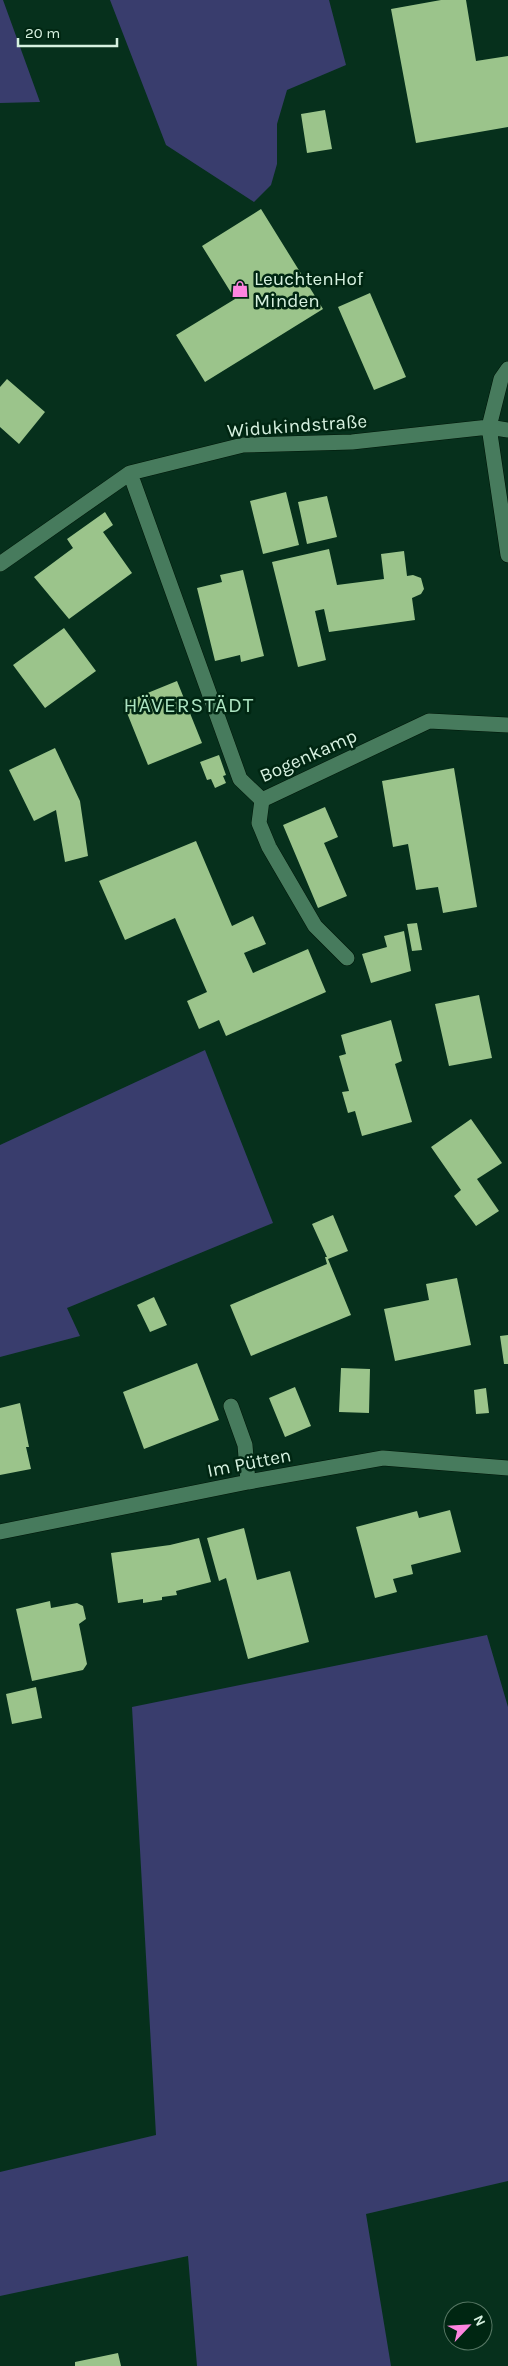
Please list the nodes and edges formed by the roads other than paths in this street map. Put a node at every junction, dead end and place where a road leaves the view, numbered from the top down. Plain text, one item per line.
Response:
1 (508, 369) edge
2 (489, 427) junction
3 (508, 430) edge
4 (130, 473) junction
5 (508, 555) edge
6 (0, 564) edge
7 (508, 725) edge
8 (262, 800) junction
9 (347, 958) dead end
10 (231, 1406) dead end
11 (508, 1468) edge
12 (248, 1482) junction
13 (0, 1532) edge

1 - 2 street
2 - 3 street, Widukindstraße
2 - 4 street, Widukindstraße
2 - 5 street
4 - 6 street, Widukindstraße
4 - 8 street, Bogenkamp
7 - 8 street, Bogenkamp
8 - 9 street
10 - 12 street
11 - 12 street, Im Pütten
12 - 13 street, Im Pütten

